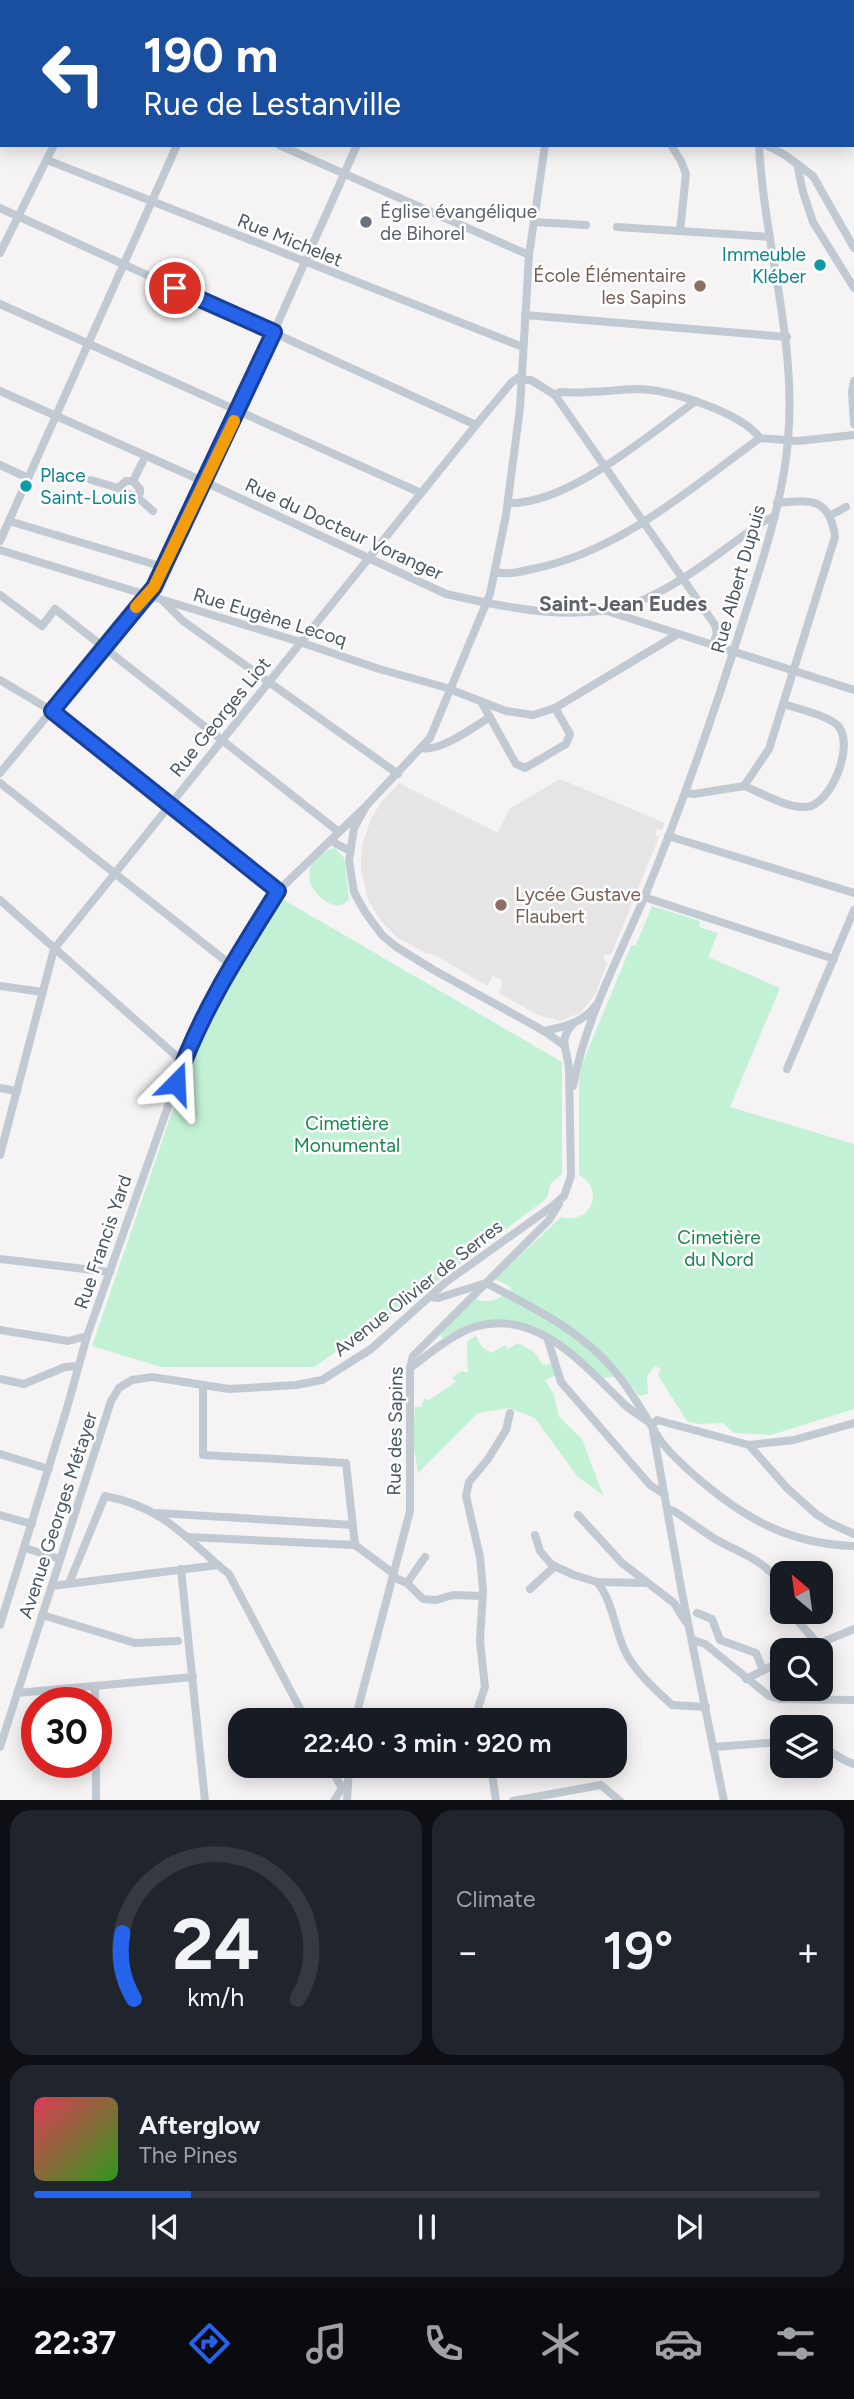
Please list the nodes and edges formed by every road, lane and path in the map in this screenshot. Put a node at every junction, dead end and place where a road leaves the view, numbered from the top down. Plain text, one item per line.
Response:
1 (53, 147) edge
2 (176, 147) edge
3 (283, 147) edge
4 (356, 147) edge
5 (545, 147) edge
6 (672, 147) edge
7 (759, 147) edge
8 (769, 147) edge
9 (47, 160) junction
10 (797, 164) junction
11 (344, 174) junction
12 (151, 202) junction
13 (0, 208) edge
14 (19, 216) junction
15 (534, 222) junction
16 (586, 225) dead end
17 (617, 227) dead end
18 (680, 231) junction
19 (770, 237) junction
20 (854, 248) edge
21 (0, 253) edge
22 (529, 255) junction
23 (304, 262) junction
24 (123, 265) junction
25 (854, 288) edge
26 (0, 304) edge
27 (525, 315) junction
28 (274, 332) junction
29 (786, 337) junction
30 (88, 342) junction
31 (523, 347) junction
32 (522, 377) junction
33 (854, 381) edge
34 (0, 391) edge
35 (555, 395) junction
36 (696, 401) junction
37 (239, 410) junction
38 (55, 416) junction
39 (854, 424) edge
40 (476, 425) junction
41 (854, 435) edge
42 (760, 438) junction
43 (788, 439) junction
44 (145, 457) junction
45 (2, 466) edge
46 (604, 466) junction
47 (28, 478) junction
48 (91, 480) dead end
49 (133, 481) junction
50 (205, 482) junction
51 (118, 488) junction
52 (421, 493) junction
53 (136, 496) junction
54 (508, 503) junction
55 (778, 503) junction
56 (846, 507) dead end
57 (153, 511) dead end
58 (831, 515) junction
59 (774, 517) junction
60 (9, 521) junction
61 (644, 522) junction
62 (0, 541) edge
63 (0, 550) edge
64 (369, 558) junction
65 (163, 566) junction
66 (495, 572) junction
67 (683, 578) junction
68 (0, 595) edge
69 (145, 596) junction
70 (163, 601) junction
71 (485, 603) junction
72 (187, 608) junction
73 (606, 610) junction
74 (183, 621) junction
75 (678, 634) junction
76 (300, 642) junction
77 (713, 645) junction
78 (104, 647) junction
79 (734, 651) junction
80 (792, 671) junction
81 (0, 680) edge
82 (269, 682) junction
83 (450, 690) junction
84 (854, 690) edge
85 (482, 703) junction
86 (784, 704) junction
87 (555, 708) junction
88 (52, 711) junction
89 (490, 718) junction
90 (222, 739) junction
91 (423, 748) junction
92 (0, 773) edge
93 (398, 774) junction
94 (0, 783) edge
95 (744, 786) junction
96 (687, 793) junction
97 (169, 805) junction
98 (366, 806) junction
99 (340, 830) junction
100 (354, 830) junction
101 (668, 836) junction
102 (331, 841) junction
103 (350, 851) junction
104 (114, 874) junction
105 (280, 890) junction
106 (854, 893) edge
107 (644, 897) junction
108 (0, 900) edge
109 (854, 910) edge
110 (54, 948) junction
111 (834, 958) junction
112 (231, 965) junction
113 (0, 986) edge
114 (43, 992) junction
115 (600, 999) junction
116 (573, 1024) junction
117 (544, 1031) junction
118 (587, 1036) junction
119 (565, 1046) junction
120 (183, 1062) junction
121 (787, 1069) dead end
122 (0, 1088) edge
123 (17, 1091) junction
124 (570, 1102) junction
125 (0, 1155) edge
126 (564, 1196) junction
127 (0, 1259) edge
128 (110, 1272) junction
129 (486, 1283) junction
130 (430, 1297) junction
131 (0, 1330) edge
132 (87, 1336) junction
133 (547, 1337) junction
134 (78, 1366) junction
135 (410, 1368) junction
136 (0, 1379) edge
137 (132, 1380) joint
138 (203, 1386) junction
139 (510, 1413) dead end
140 (854, 1423) edge
141 (652, 1424) junction
142 (749, 1445) junction
143 (0, 1454) edge
144 (49, 1468) junction
145 (664, 1494) junction
146 (668, 1509) junction
147 (158, 1513) junction
148 (0, 1515) edge
149 (578, 1515) dead end
150 (32, 1524) junction
151 (353, 1525) junction
152 (854, 1534) edge
153 (535, 1535) dead end
154 (187, 1537) junction
155 (355, 1545) junction
156 (854, 1546) edge
157 (25, 1548) junction
158 (425, 1557) dead end
159 (60, 1559) junction
160 (218, 1565) junction
161 (555, 1566) junction
162 (181, 1569) junction
163 (770, 1571) edge
164 (394, 1576) junction
165 (597, 1582) junction
166 (69, 1583) junction
167 (407, 1583) junction
168 (647, 1583) junction
169 (0, 1586) edge
170 (52, 1586) junction
171 (530, 1589) dead end
172 (11, 1590) junction
173 (481, 1596) junction
174 (697, 1613) dead end
175 (42, 1615) junction
176 (800, 1624) edge
177 (0, 1625) edge
178 (854, 1629) edge
179 (691, 1630) junction
180 (813, 1638) edge
181 (832, 1638) edge
182 (693, 1640) junction
183 (178, 1641) dead end
184 (770, 1667) edge
185 (763, 1670) junction
186 (193, 1677) junction
187 (747, 1679) junction
188 (95, 1686) joint
189 (17, 1693) junction
190 (854, 1700) edge
191 (706, 1707) junction
192 (300, 1708) edge
193 (358, 1708) edge
194 (478, 1708) edge
195 (770, 1743) edge
196 (0, 1747) edge
197 (713, 1747) junction
198 (833, 1753) edge
199 (854, 1764) edge
200 (96, 1778) edge
201 (338, 1778) edge
202 (346, 1778) edge
203 (493, 1778) edge
204 (344, 1788) junction
205 (96, 1800) edge
206 (205, 1800) edge
207 (335, 1800) edge
208 (347, 1800) edge
209 (496, 1800) edge
210 (518, 1800) edge
211 (619, 1800) edge
212 (724, 1800) edge

1 - 9 street
2 - 12 street
3 - 11 street
4 - 11 street
5 - 15 street
6 - 18 street
7 - 19 street, Rue Albert Dupuis
8 - 10 street
9 - 12 street, Rue Michelet
9 - 14 street
10 - 20 street
10 - 25 street
11 - 22 street
11 - 23 street
12 - 23 street, Rue Michelet
12 - 24 street
13 - 14 street
14 - 21 street
14 - 24 street
15 - 16 street
15 - 22 street
17 - 18 street
18 - 19 street
19 - 29 street, Rue Albert Dupuis
22 - 27 street
23 - 28 street
23 - 31 street, Rue Michelet
24 - 28 street
24 - 30 street
26 - 30 street
27 - 29 street
27 - 31 street
28 - 37 street
28 - 40 street
29 - 43 street, Rue Albert Dupuis
30 - 37 street
30 - 38 street
31 - 32 street
32 - 35 street
32 - 40 street, Rue Georges Liot
32 - 54 street
33 - 39 street
34 - 38 street, Rue du Docteur Voranger
35 - 36 street
35 - 46 street
36 - 42 street
36 - 46 street
37 - 50 street
37 - 52 street
38 - 44 street, Rue du Docteur Voranger
38 - 47 street
40 - 52 street, Rue Georges Liot
41 - 43 street
42 - 43 street
42 - 61 street
43 - 55 street, Rue Albert Dupuis
44 - 49 street
44 - 50 street, Rue du Docteur Voranger
45 - 47 street
46 - 54 street
46 - 61 street
47 - 60 street
48 - 51 street
49 - 51 street
49 - 53 street
50 - 64 street, Rue du Docteur Voranger
50 - 65 street
51 - 53 street
52 - 64 street, Rue Georges Liot
53 - 57 street
54 - 66 street
55 - 58 street
55 - 59 street, Rue Albert Dupuis
56 - 58 street
58 - 80 street
59 - 67 street
59 - 79 street, Rue Albert Dupuis
60 - 62 street
60 - 65 street
61 - 66 street
61 - 67 street
63 - 69 street, Rue Eugène Lecoq
64 - 71 street, Rue du Docteur Voranger
64 - 76 street, Rue Georges Liot
65 - 69 street
66 - 71 street
67 - 73 street
67 - 77 street
68 - 78 street
69 - 70 street, Rue Eugène Lecoq
69 - 78 street
70 - 72 street, Rue Eugène Lecoq
70 - 74 street
71 - 73 street, Rue du Docteur Voranger
71 - 83 street
72 - 74 street
72 - 76 street, Rue Eugène Lecoq
73 - 75 street
74 - 82 street
75 - 77 street
75 - 87 street
76 - 82 street, Rue Georges Liot
76 - 83 street, Rue Eugène Lecoq
77 - 79 street
78 - 88 street
78 - 90 street
79 - 80 street
79 - 96 street, Rue Albert Dupuis
80 - 84 street
80 - 86 street
81 - 88 street
82 - 90 street, Rue Georges Liot
82 - 93 street
83 - 85 street, Rue Eugène Lecoq
83 - 91 street
85 - 87 street, Rue Eugène Lecoq
85 - 89 street
86 - 95 street
86 - 95 street
87 - 89 street
88 - 92 street
88 - 97 street
89 - 91 street
90 - 97 street, Rue Georges Liot
90 - 99 street
91 - 93 street
93 - 98 street
94 - 104 street
95 - 96 street
96 - 101 street, Rue Albert Dupuis
97 - 104 street, Rue Georges Liot
97 - 105 street
98 - 99 street, Rue Francis Yard
98 - 100 street
99 - 100 street
99 - 102 street, Rue Francis Yard
100 - 103 street
101 - 106 street
101 - 107 street, Rue Albert Dupuis
102 - 103 street
102 - 105 street, Rue Francis Yard
103 - 117 street
104 - 110 street, Rue Georges Liot
104 - 112 street
105 - 112 street, Rue Francis Yard
107 - 111 street
107 - 115 street, Rue Albert Dupuis
108 - 110 street
109 - 111 street
110 - 114 street, Rue Georges Liot
110 - 120 street
111 - 121 street
112 - 120 street, Rue Francis Yard
113 - 114 street
114 - 123 street, Rue Georges Liot
115 - 116 street, Rue Albert Dupuis
115 - 118 street, Rue Albert Dupuis
116 - 117 street, Rue Albert Dupuis
116 - 119 street, Rue Albert Dupuis
117 - 119 street
118 - 119 street
118 - 124 street, Rue Albert Dupuis
119 - 124 street
120 - 128 street, Rue Francis Yard
122 - 123 street
123 - 125 street, Rue Georges Liot
124 - 126 street
126 - 129 street, Rue des Sapins
126 - 130 street, Avenue Olivier de Serres
127 - 128 street
128 - 132 street, Rue Francis Yard
129 - 130 street
129 - 135 street, Rue des Sapins
129 - 141 street
130 - 138 street, Avenue Olivier de Serres
131 - 132 street
132 - 134 street, Rue Francis Yard
133 - 135 street
133 - 141 street
133 - 145 street
134 - 136 street
134 - 144 street, Rue Francis Yard
135 - 164 street, Rue des Sapins
137 - 138 street, Avenue Olivier de Serres
137 - 159 street, Avenue Georges Métayer
138 - 151 street
139 - 173 street
140 - 142 street
141 - 142 street
141 - 145 street
141 - 156 street
142 - 152 street
143 - 144 street
144 - 150 street, Rue Francis Yard
145 - 146 street
146 - 163 street
146 - 179 street
147 - 151 street
147 - 154 street
147 - 166 street
148 - 150 street
149 - 168 street
150 - 157 street, Rue Francis Yard
151 - 155 street
153 - 161 street
154 - 155 street
154 - 160 street
155 - 164 street
157 - 159 street
157 - 172 street, Rue Francis Yard
158 - 167 street
159 - 170 street, Avenue Georges Métayer
160 - 162 street
160 - 192 street
161 - 165 street
161 - 171 street
162 - 166 street
162 - 186 street
164 - 167 street
164 - 193 street, Rue des Sapins
165 - 168 street
165 - 191 street
166 - 170 street
167 - 173 street
168 - 179 street
169 - 172 street
170 - 175 street, Avenue Georges Métayer
172 - 177 street, Rue Francis Yard
173 - 194 street
174 - 185 street
175 - 183 street
175 - 189 street, Avenue Georges Métayer
176 - 180 street
178 - 181 street
179 - 182 street
182 - 187 street
182 - 191 street
184 - 185 street
185 - 187 street
186 - 188 street
186 - 206 street
187 - 190 street
188 - 189 street
189 - 196 street, Avenue Georges Métayer
191 - 197 street
195 - 197 street
197 - 212 street
198 - 199 street
200 - 205 street
201 - 204 street
202 - 204 street
203 - 209 street
204 - 207 street
204 - 208 street
210 - 211 street

